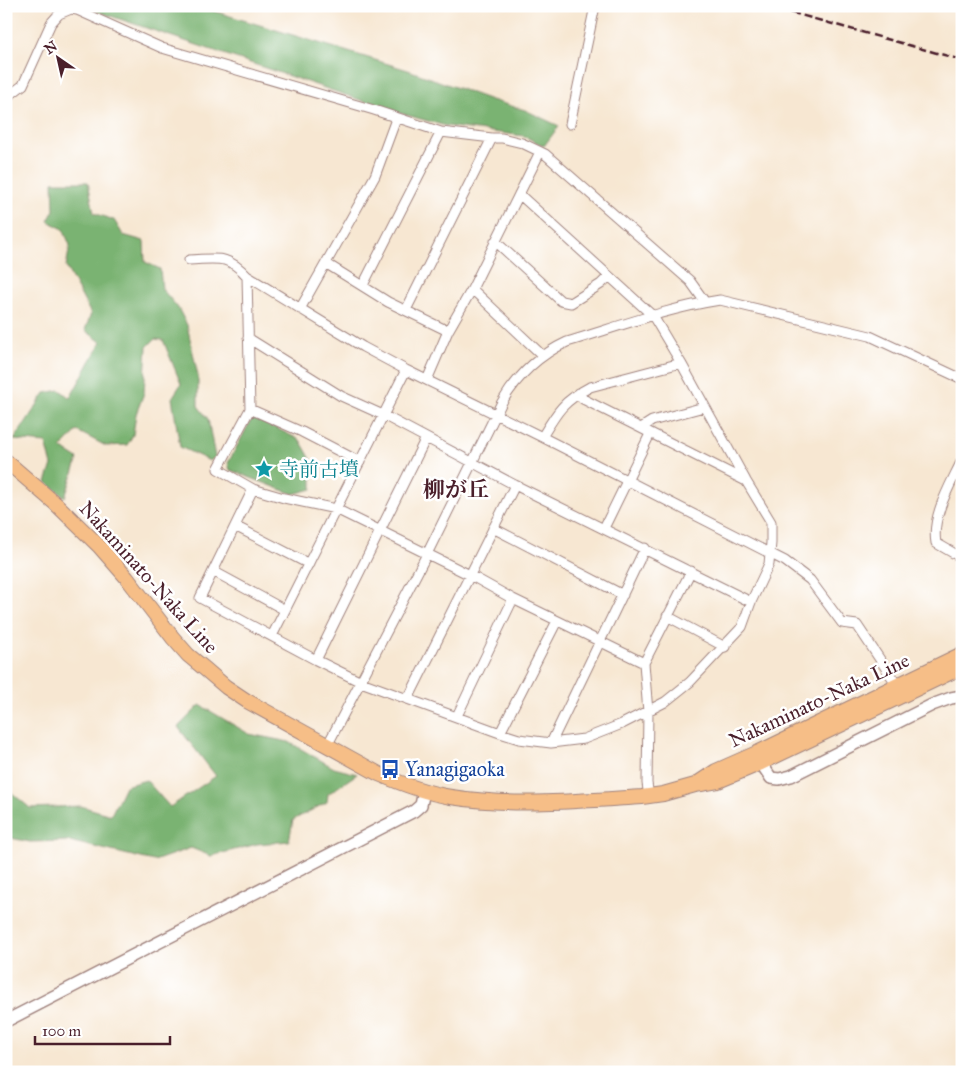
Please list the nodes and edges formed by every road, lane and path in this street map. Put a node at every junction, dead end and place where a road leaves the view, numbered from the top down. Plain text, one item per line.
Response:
1 (595, 6) edge
2 (6, 98) edge
3 (396, 119) junction
4 (570, 124) dead end
5 (442, 132) junction
6 (492, 138) junction
7 (540, 152) junction
8 (519, 194) junction
9 (495, 241) junction
10 (190, 260) dead end
11 (327, 264) junction
12 (247, 276) junction
13 (609, 276) junction
14 (363, 285) junction
15 (472, 289) junction
16 (705, 302) junction
17 (300, 309) junction
18 (406, 310) junction
19 (653, 316) junction
20 (448, 331) junction
21 (248, 338) junction
22 (543, 356) junction
23 (680, 363) junction
24 (406, 370) junction
25 (962, 379) edge
26 (427, 380) junction
27 (578, 393) junction
28 (704, 407) junction
29 (250, 410) junction
30 (496, 414) junction
31 (383, 415) junction
32 (640, 428) junction
33 (650, 434) junction
34 (542, 437) junction
35 (426, 438) junction
36 (962, 460) edge
37 (6, 461) edge
38 (360, 462) junction
39 (472, 462) junction
40 (627, 480) junction
41 (746, 481) junction
42 (515, 485) junction
43 (253, 489) junction
44 (336, 509) junction
45 (235, 526) junction
46 (493, 528) junction
47 (604, 528) junction
48 (379, 530) junction
49 (644, 548) junction
50 (770, 553) junction
51 (427, 554) junction
52 (962, 558) edge
53 (308, 564) junction
54 (213, 571) junction
55 (691, 571) junction
56 (470, 576) junction
57 (623, 595) junction
58 (513, 599) junction
59 (751, 602) junction
60 (285, 610) junction
61 (667, 616) junction
62 (557, 621) junction
63 (272, 636) junction
64 (601, 642) junction
65 (724, 646) junction
66 (962, 654) edge
67 (316, 660) junction
68 (644, 663) junction
69 (962, 667) edge
70 (361, 682) junction
71 (896, 685) junction
72 (962, 696) edge
73 (408, 699) junction
74 (648, 712) junction
75 (457, 716) junction
76 (500, 733) junction
77 (551, 743) junction
78 (327, 746) junction
79 (761, 763) junction
80 (696, 785) junction
81 (424, 791) junction
82 (649, 796) junction
83 (6, 1021) edge

1 - 4 street
2 - 3 street
3 - 5 street
3 - 11 street
5 - 6 street
5 - 14 street
6 - 7 street
6 - 18 street
7 - 8 street
7 - 16 street
8 - 9 street
8 - 13 street
9 - 13 street
9 - 15 street
10 - 12 street
11 - 14 street
11 - 17 street
12 - 17 street
12 - 21 street
13 - 19 street
14 - 18 street
15 - 20 street
15 - 22 street
16 - 19 street
16 - 25 street
17 - 24 street
18 - 20 street
19 - 22 street
19 - 23 street
20 - 26 street
21 - 29 street
21 - 31 street
22 - 30 street
23 - 27 street
23 - 28 street
24 - 26 street
24 - 31 street
26 - 30 street
27 - 32 street
27 - 34 street
28 - 32 street
28 - 41 street
29 - 38 street
29 - 43 street
30 - 34 street
30 - 39 street
31 - 35 street
31 - 38 street
32 - 33 street
33 - 40 street
33 - 41 street
34 - 40 street
35 - 39 street
35 - 48 street
36 - 52 street
37 - 78 main road, Nakaminato-Naka Line
38 - 44 street
39 - 42 street
39 - 51 street
40 - 47 street
40 - 50 street
41 - 50 street
42 - 46 street
42 - 47 street
43 - 44 street
43 - 45 street
44 - 48 street
44 - 53 street
45 - 53 street
45 - 54 street
46 - 56 street
46 - 57 street
47 - 49 street
48 - 51 street
48 - 67 street
49 - 55 street
49 - 57 street
50 - 59 street
50 - 71 street
51 - 56 street
51 - 70 street
53 - 60 street
54 - 60 street
54 - 63 street
55 - 59 street
55 - 61 street
56 - 58 street
56 - 73 street
57 - 64 street
58 - 62 street
58 - 75 street
59 - 65 street
60 - 63 street
61 - 65 street
61 - 68 street
62 - 64 street
62 - 76 street
63 - 67 street
64 - 68 street
64 - 77 street
65 - 74 street
66 - 71 main road, Nakaminato-Naka Line
67 - 70 street
68 - 74 street
69 - 79 main road, Nakaminato-Naka Line
70 - 73 street
70 - 78 street
71 - 80 main road, Nakaminato-Naka Line
72 - 79 street
73 - 75 street
74 - 77 street
74 - 82 street
75 - 76 street
76 - 77 street
78 - 81 main road, Nakaminato-Naka Line
79 - 80 main road, Nakaminato-Naka Line
80 - 82 main road, Nakaminato-Naka Line
81 - 82 main road, Nakaminato-Naka Line
81 - 83 street

